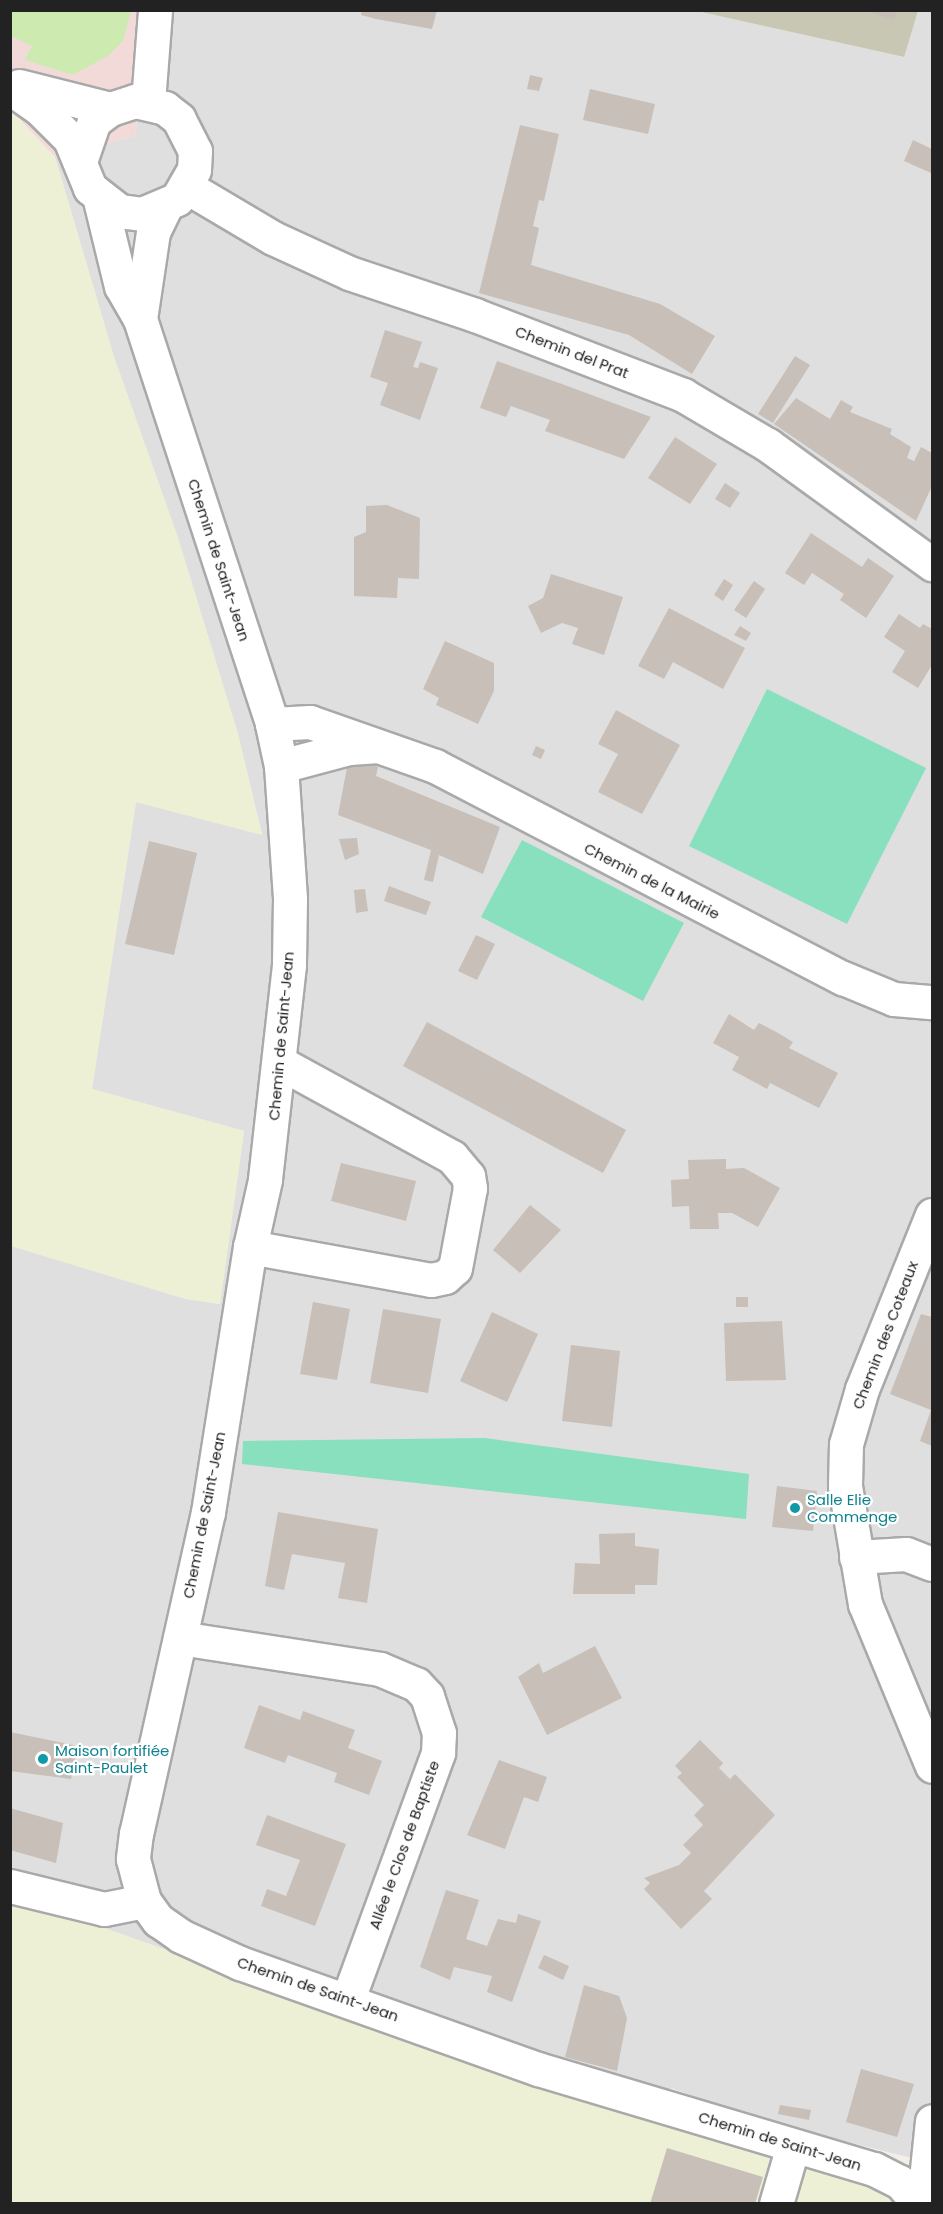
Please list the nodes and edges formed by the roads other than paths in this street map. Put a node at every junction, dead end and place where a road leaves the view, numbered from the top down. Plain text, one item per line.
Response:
1 (155, 10) edge
2 (10, 86) edge
3 (148, 102) junction
4 (110, 109) junction
5 (81, 158) junction
6 (176, 198) junction
7 (100, 200) junction
8 (140, 319) junction
9 (933, 564) edge
10 (272, 724) junction
11 (376, 746) junction
12 (281, 766) junction
13 (933, 1002) edge
14 (280, 1063) junction
15 (933, 1215) edge
16 (250, 1247) junction
17 (856, 1557) junction
18 (933, 1564) edge
19 (180, 1638) junction
20 (933, 1766) edge
21 (10, 1886) edge
22 (144, 1901) junction
23 (348, 1999) junction
24 (933, 2121) edge
25 (793, 2146) junction
26 (916, 2199) edge
27 (776, 2204) edge

1 - 3 street
2 - 4 street
2 - 5 street
3 - 4 street
3 - 6 street
4 - 5 street
5 - 7 street
6 - 7 street
6 - 8 street, Chemin de Saint-Jean
6 - 9 street, Chemin del Prat
7 - 8 street, Chemin de Saint-Jean
8 - 10 street, Chemin de Saint-Jean
10 - 11 street, Chemin de la Mairie
10 - 12 street, Chemin de Saint-Jean
11 - 12 street, Chemin de la Mairie
11 - 13 street, Chemin de la Mairie
12 - 14 street, Chemin de Saint-Jean
14 - 16 street, Chemin de Saint-Jean
14 - 16 street
15 - 17 street, Chemin des Coteaux
16 - 19 street, Chemin de Saint-Jean
17 - 18 street
17 - 20 street, Chemin des Coteaux
19 - 22 street, Chemin de Saint-Jean
19 - 23 street, Allée le Clos de Baptiste
21 - 22 street
22 - 23 street, Chemin de Saint-Jean
23 - 25 street, Chemin de Saint-Jean
24 - 26 street
25 - 26 street, Chemin de Saint-Jean
25 - 27 street

